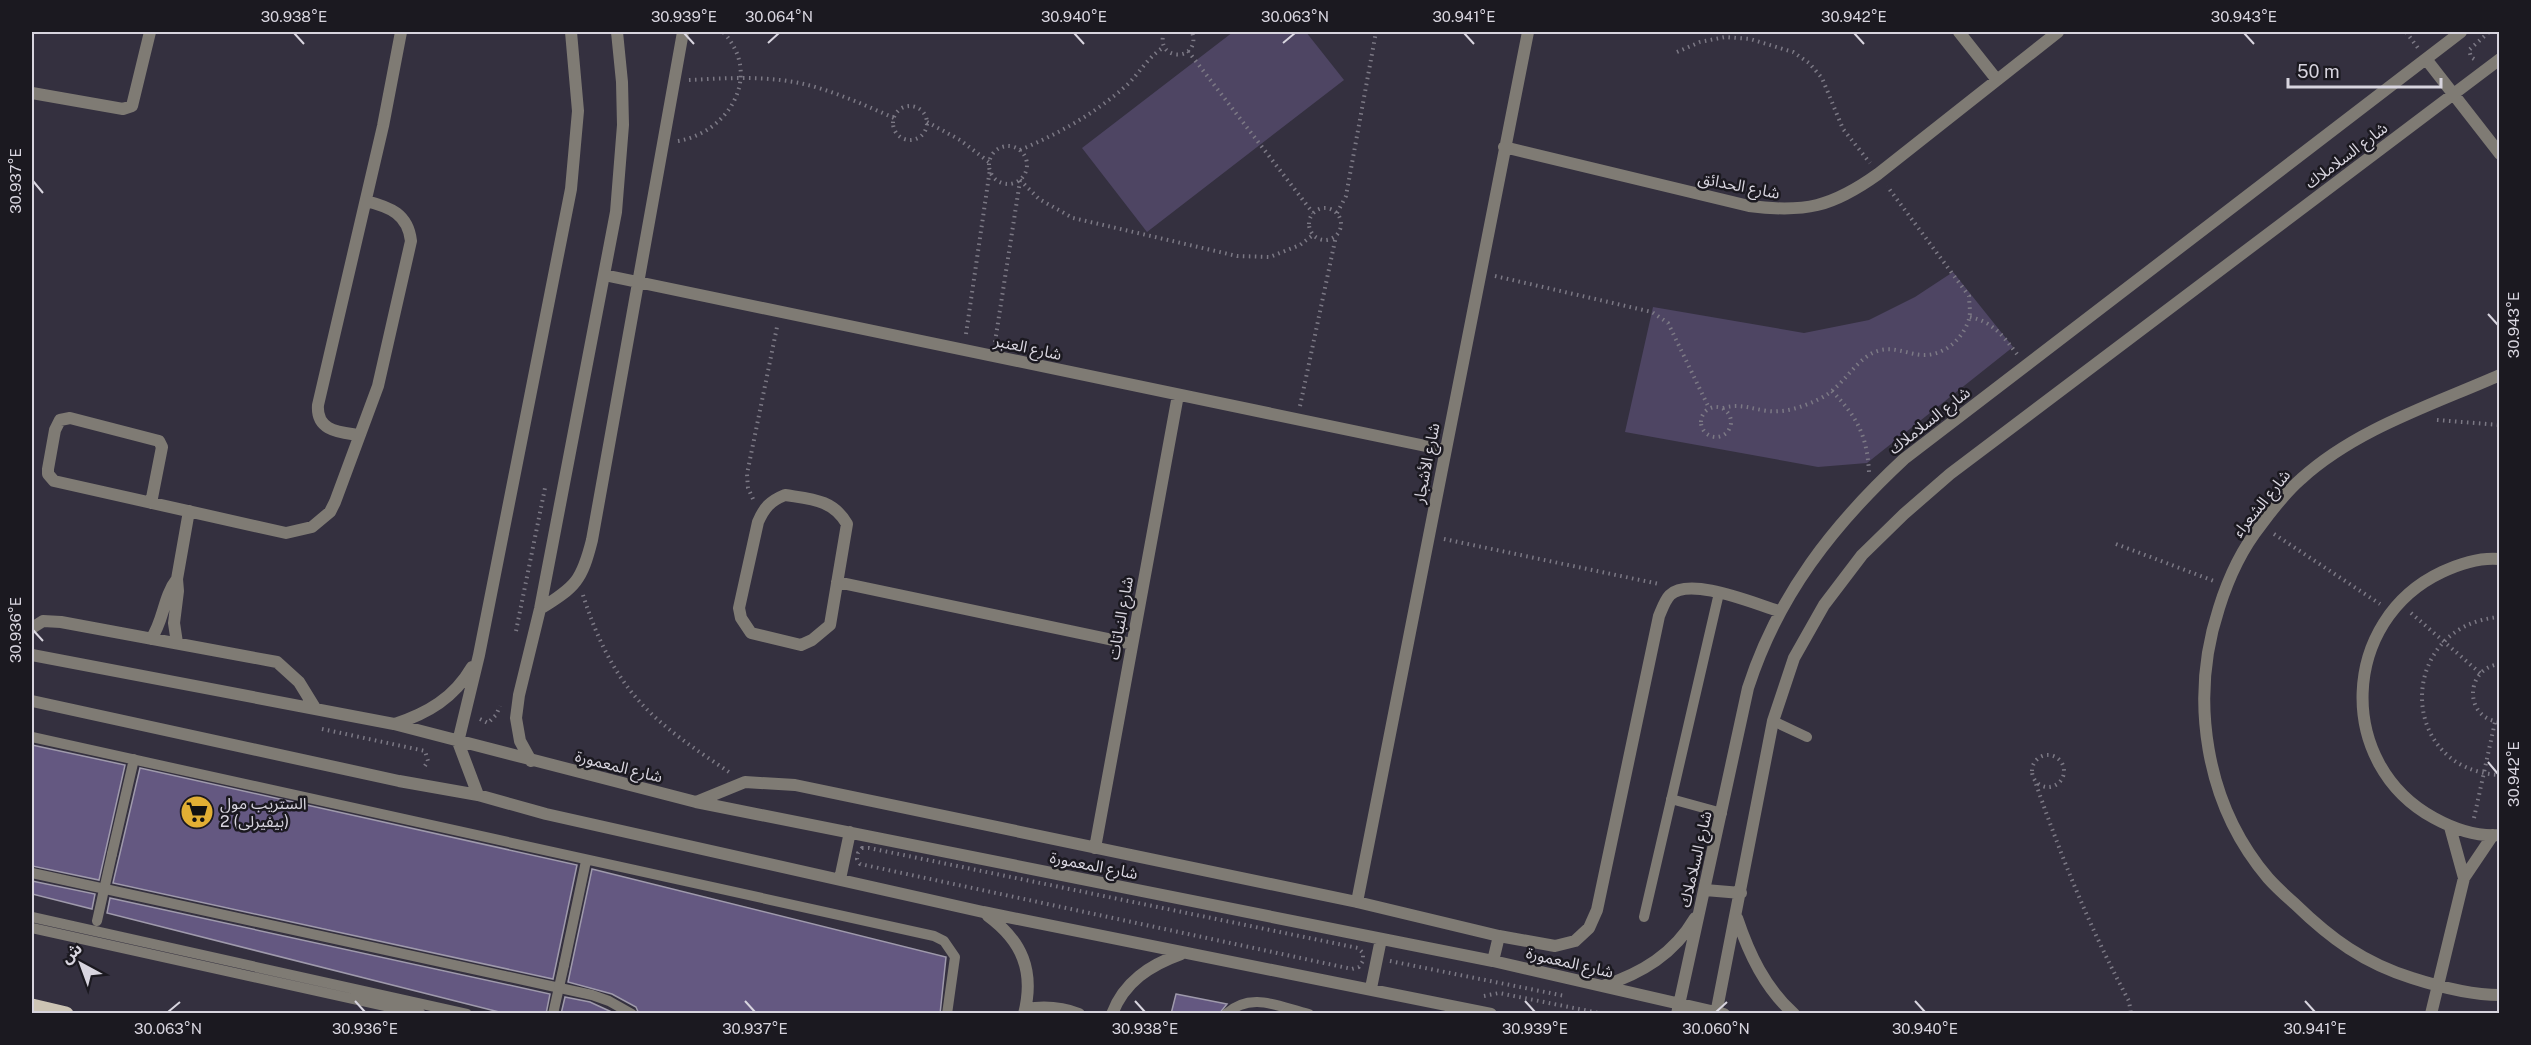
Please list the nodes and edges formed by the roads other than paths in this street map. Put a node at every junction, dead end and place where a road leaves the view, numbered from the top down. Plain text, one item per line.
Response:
1 (150, 32) edge
2 (401, 32) edge
3 (571, 32) edge
4 (617, 32) edge
5 (683, 32) edge
6 (1528, 32) edge
7 (1959, 32) edge
8 (2058, 32) edge
9 (2461, 32) edge
10 (2426, 59) junction
11 (2499, 59) edge
12 (1996, 80) junction
13 (32, 93) edge
14 (2454, 94) junction
15 (1504, 147) junction
16 (2499, 154) edge
17 (366, 201) junction
18 (604, 275) junction
19 (638, 282) junction
20 (2499, 375) edge
21 (1178, 395) junction
22 (358, 435) junction
23 (1445, 450) junction
24 (151, 503) junction
25 (189, 511) junction
26 (2499, 559) edge
27 (177, 579) junction
28 (837, 582) junction
29 (1719, 593) junction
30 (540, 609) junction
31 (1779, 611) junction
32 (32, 628) edge
33 (151, 639) junction
34 (177, 644) junction
35 (1132, 644) junction
36 (32, 655) edge
37 (479, 655) junction
38 (32, 701) edge
39 (315, 708) junction
40 (1773, 721) junction
41 (394, 724) junction
42 (32, 737) edge
43 (1807, 737) dead end
44 (459, 742) junction
45 (134, 759) junction
46 (531, 761) junction
47 (478, 795) junction
48 (1671, 798) junction
49 (696, 802) junction
50 (1722, 813) junction
51 (2450, 826) junction
52 (850, 832) junction
53 (2496, 835) edge
54 (1095, 848) junction
55 (586, 861) junction
56 (32, 873) edge
57 (2464, 878) junction
58 (840, 879) junction
59 (1705, 890) junction
60 (1741, 893) junction
61 (1357, 902) junction
62 (1702, 906) junction
63 (983, 912) junction
64 (32, 917) edge
65 (1644, 917) dead end
66 (1736, 917) junction
67 (32, 928) edge
68 (95, 931) junction
69 (1499, 936) junction
70 (1381, 939) junction
71 (1183, 953) junction
72 (1493, 961) junction
73 (1602, 986) junction
74 (2438, 987) junction
75 (1371, 988) junction
76 (2499, 995) edge
77 (32, 1006) edge
78 (1678, 1008) edge
79 (1025, 1011) edge
80 (1719, 1013) edge
81 (66, 1014) edge
82 (421, 1014) edge
83 (467, 1014) edge
84 (553, 1014) edge
85 (632, 1014) edge
86 (947, 1014) edge
87 (1079, 1014) edge
88 (1112, 1014) edge
89 (1226, 1014) edge
90 (1309, 1014) edge
91 (1491, 1014) edge
92 (1794, 1014) edge
93 (2431, 1014) edge

1 - 13 street
2 - 17 street
3 - 37 street
4 - 18 street
5 - 19 street
6 - 15 street, شارع الأشجار
7 - 12 street
8 - 12 street, شارع الحدائق
9 - 10 street, شارع السلاملاك
10 - 14 street
10 - 31 street, شارع السلاملاك
11 - 14 street, شارع السلاملاك
12 - 15 street, شارع الحدائق
14 - 16 street
14 - 40 street, شارع السلاملاك
15 - 23 street, شارع الأشجار
17 - 22 street
17 - 22 street
18 - 19 street, شارع العنبر
18 - 30 street
19 - 21 street, شارع العنبر
19 - 30 street
20 - 74 street, شارع الشعراء
21 - 23 street, شارع العنبر
21 - 35 street, شارع النباتات
22 - 25 street
23 - 61 street, شارع الأشجار
24 - 24 street
24 - 25 street
25 - 27 street
26 - 51 street
27 - 33 street
27 - 34 street
28 - 28 street
28 - 35 street
29 - 31 street
29 - 48 lane
29 - 69 street
30 - 46 street
31 - 50 street, شارع السلاملاك
32 - 33 street
33 - 34 street
34 - 39 street
35 - 54 street, شارع النباتات
36 - 39 street, شارع المعمورة
37 - 41 street
37 - 44 street
38 - 47 street
39 - 41 street, شارع المعمورة
40 - 43 lane
40 - 60 street, شارع السلاملاك
41 - 44 street, شارع المعمورة
42 - 45 lane
44 - 46 street, شارع المعمورة
44 - 47 street
45 - 55 lane
45 - 68 lane, bridge
46 - 49 street, شارع المعمورة
47 - 58 street
48 - 50 lane
48 - 65 lane
49 - 52 street, شارع المعمورة
49 - 54 street
50 - 59 street, شارع السلاملاك
51 - 53 street
51 - 57 street
52 - 58 street
52 - 70 street, شارع المعمورة
53 - 57 street
54 - 61 street
55 - 84 lane, bridge
55 - 86 lane
56 - 85 lane
57 - 74 street
58 - 63 street
59 - 60 street
59 - 62 street, شارع السلاملاك
60 - 66 street, شارع السلاملاك
61 - 69 street
62 - 73 street
62 - 78 street, شارع السلاملاك
63 - 71 street
63 - 79 street
64 - 68 lane
66 - 80 street, شارع السلاملاك
66 - 92 street
67 - 68 lane
68 - 82 lane
68 - 83 lane
69 - 72 street
70 - 72 street, شارع المعمورة
70 - 75 street
71 - 75 street
71 - 88 street
72 - 73 street, شارع المعمورة
73 - 78 street, شارع المعمورة
74 - 76 street, شارع الشعراء
74 - 93 street
75 - 91 street
77 - 81 main road
78 - 80 street, شارع المعمورة
79 - 87 street
89 - 90 lane

